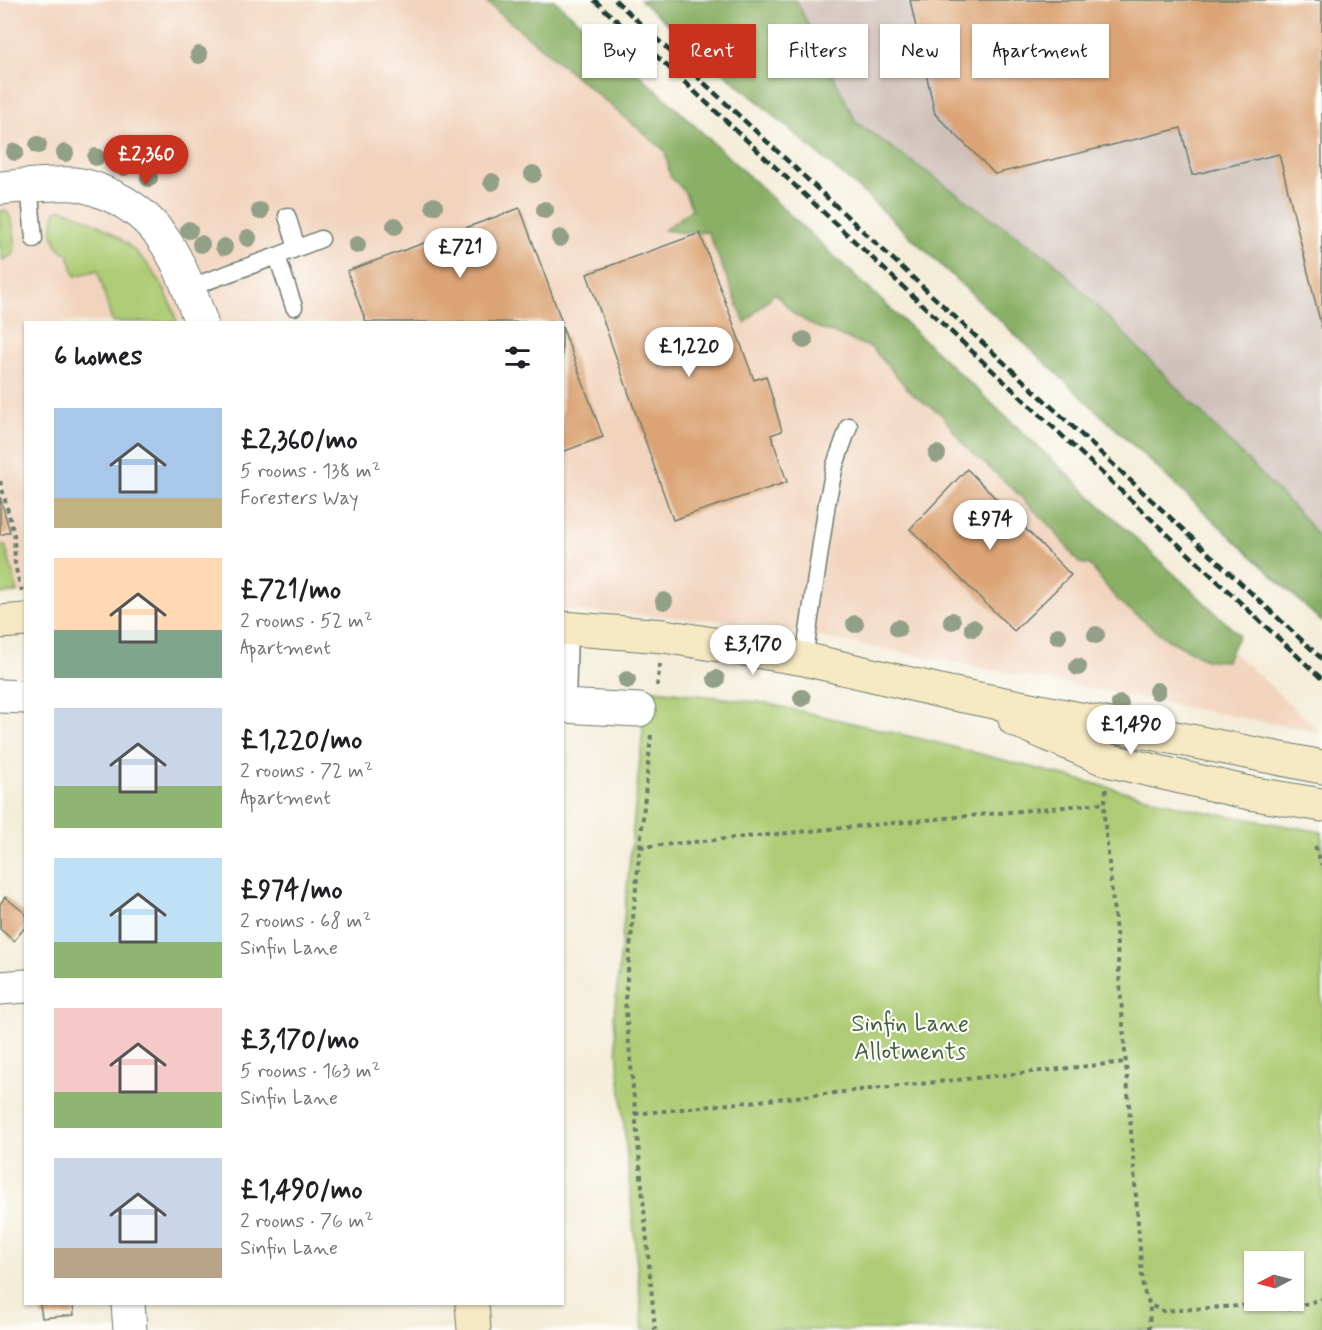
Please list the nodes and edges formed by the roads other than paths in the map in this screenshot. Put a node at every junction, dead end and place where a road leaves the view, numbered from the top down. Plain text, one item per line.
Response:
1 (14, 186) edge
2 (287, 216) dead end
3 (34, 239) dead end
4 (321, 239) dead end
5 (297, 248) junction
6 (277, 256) junction
7 (188, 288) junction
8 (294, 307) dead end
9 (201, 321) edge
10 (849, 426) dead end
11 (24, 620) edge
12 (0, 622) edge
13 (566, 628) edge
14 (804, 659) junction
15 (949, 693) junction
16 (0, 696) edge
17 (24, 697) edge
18 (565, 706) edge
19 (649, 711) road end
20 (1322, 767) edge
21 (1322, 805) edge
22 (24, 986) edge
23 (0, 988) edge
24 (128, 1305) edge
25 (472, 1305) edge
26 (130, 1330) edge
27 (474, 1330) edge

1 - 3 lane
1 - 7 street
2 - 5 lane
4 - 5 lane
5 - 6 lane
6 - 7 lane
6 - 8 lane
7 - 9 street
10 - 14 lane
11 - 12 street
13 - 14 street
13 - 18 lane
14 - 15 street
15 - 20 street
15 - 21 street
16 - 17 street
18 - 19 street
22 - 23 street
24 - 26 street
25 - 27 street

